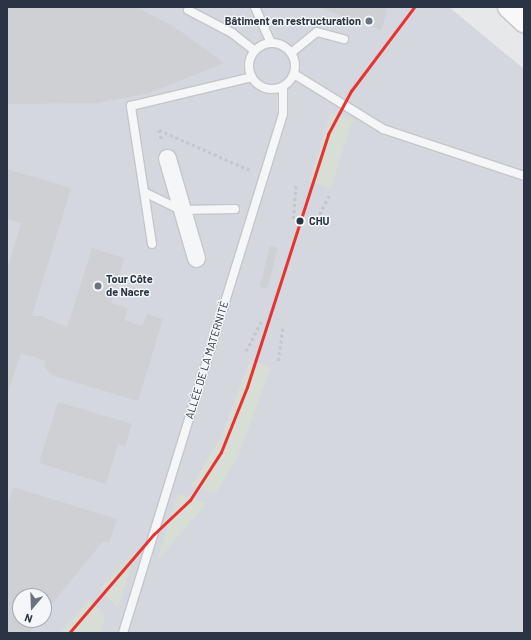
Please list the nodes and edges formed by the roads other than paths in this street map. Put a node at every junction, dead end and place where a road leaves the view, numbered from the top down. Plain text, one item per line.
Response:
1 (255, 7) edge
2 (509, 7) edge
3 (188, 10) dead end
4 (524, 21) edge
5 (344, 39) dead end
6 (271, 43) junction
7 (255, 51) junction
8 (291, 53) junction
9 (294, 74) junction
10 (252, 76) junction
11 (283, 87) junction
12 (167, 158) dead end
13 (524, 176) edge
14 (146, 193) junction
15 (235, 209) dead end
16 (181, 210) junction
17 (152, 244) dead end
18 (196, 258) dead end
19 (123, 633) edge

1 - 6 lane
2 - 4 highway
3 - 7 lane
5 - 8 lane
6 - 7 lane
6 - 8 lane
7 - 10 lane
8 - 9 lane
9 - 11 lane
9 - 13 lane
10 - 11 lane
10 - 14 lane
11 - 19 lane, ALLÉE DE LA MATERNITÉ
12 - 16 street
14 - 16 lane
14 - 17 lane
15 - 16 lane
16 - 18 street

